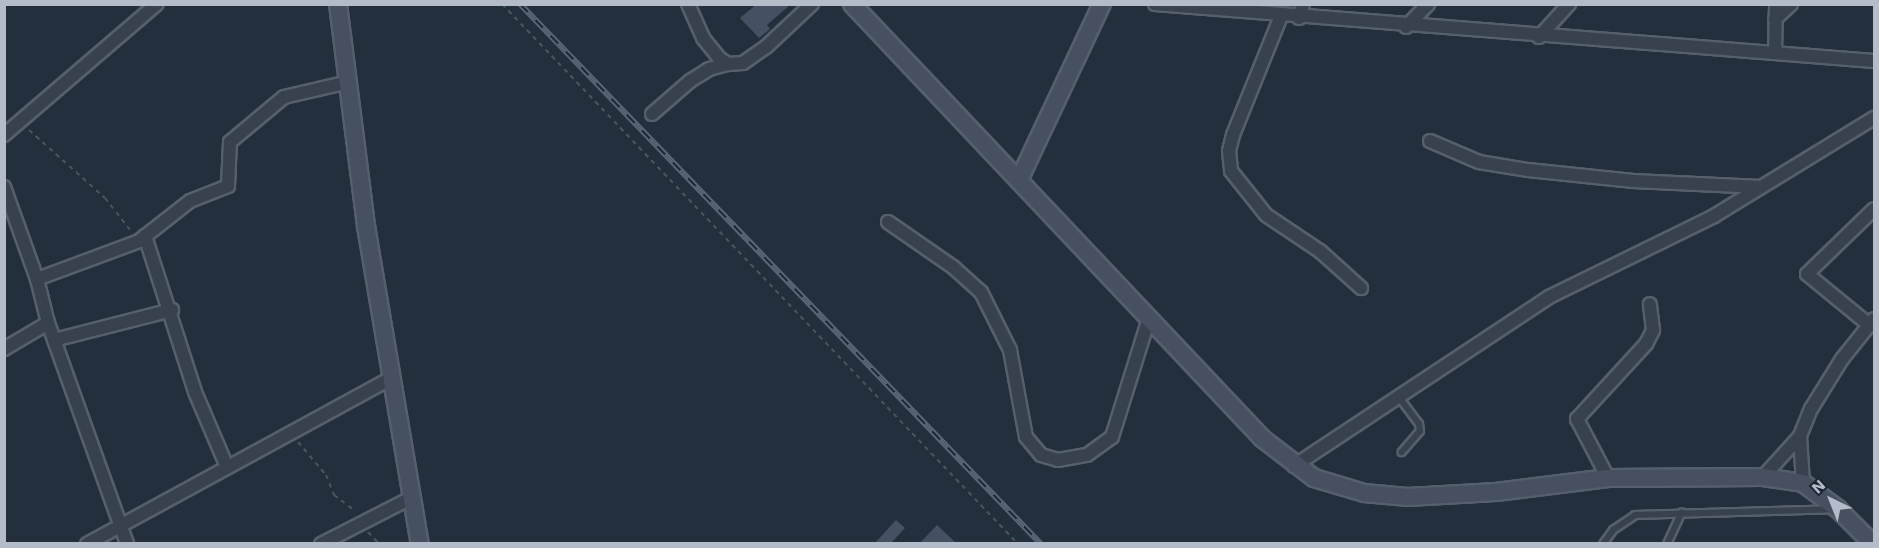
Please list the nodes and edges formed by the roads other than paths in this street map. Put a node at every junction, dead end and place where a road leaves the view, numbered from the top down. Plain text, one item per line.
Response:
1 (157, 4) edge
2 (338, 4) edge
3 (688, 4) edge
4 (812, 4) edge
5 (852, 4) edge
6 (1102, 4) edge
7 (1155, 4) edge
8 (1303, 4) edge
9 (1428, 4) edge
10 (1569, 4) edge
11 (1776, 4) edge
12 (1791, 4) edge
13 (1281, 16) junction
14 (1299, 18) junction
15 (1775, 19) junction
16 (1406, 27) junction
17 (1539, 37) junction
18 (1775, 53) junction
19 (1874, 61) edge
20 (729, 64) junction
21 (349, 82) junction
22 (652, 114) dead end
23 (1875, 118) edge
24 (4, 135) edge
25 (1430, 141) dead end
26 (1019, 180) junction
27 (4, 187) edge
28 (1762, 187) junction
29 (1875, 209) edge
30 (888, 222) dead end
31 (142, 238) junction
32 (37, 279) junction
33 (1361, 288) dead end
34 (1650, 304) dead end
35 (172, 310) junction
36 (1149, 318) junction
37 (1872, 321) edge
38 (48, 323) junction
39 (54, 340) junction
40 (4, 349) edge
41 (392, 378) junction
42 (1397, 396) junction
43 (1800, 436) junction
44 (1402, 452) dead end
45 (1294, 466) junction
46 (227, 467) junction
47 (1763, 477) junction
48 (1608, 478) junction
49 (1803, 483) junction
50 (411, 498) junction
51 (1838, 509) junction
52 (1682, 512) junction
53 (121, 528) junction
54 (87, 543) edge
55 (127, 543) edge
56 (321, 543) edge
57 (420, 543) edge
58 (1603, 543) edge
59 (1667, 543) edge
60 (1873, 543) edge

1 - 24 street
2 - 21 street
3 - 20 street
4 - 20 street
5 - 26 street
6 - 26 street
7 - 13 street
8 - 14 street
9 - 16 street
10 - 17 street
11 - 15 street
12 - 15 street
13 - 14 street
13 - 33 street
14 - 16 street
15 - 18 street
16 - 17 street
17 - 18 street
18 - 19 street
20 - 22 street
21 - 31 street
21 - 41 street
23 - 28 street
25 - 28 street
26 - 36 street
27 - 32 street
28 - 42 street
29 - 37 street
30 - 36 street
31 - 32 street
31 - 35 street
32 - 38 street
34 - 48 street
35 - 39 street
35 - 46 street
36 - 45 street
37 - 43 street
38 - 39 street
38 - 40 street
39 - 53 street
41 - 46 street
41 - 50 street
42 - 44 lane
42 - 45 street
43 - 47 street
43 - 49 street
45 - 48 street
46 - 53 street
47 - 48 street
47 - 49 street
49 - 51 street
50 - 56 street
50 - 57 street
51 - 52 lane
51 - 60 street
52 - 58 lane
52 - 59 lane
53 - 54 street
53 - 55 street

